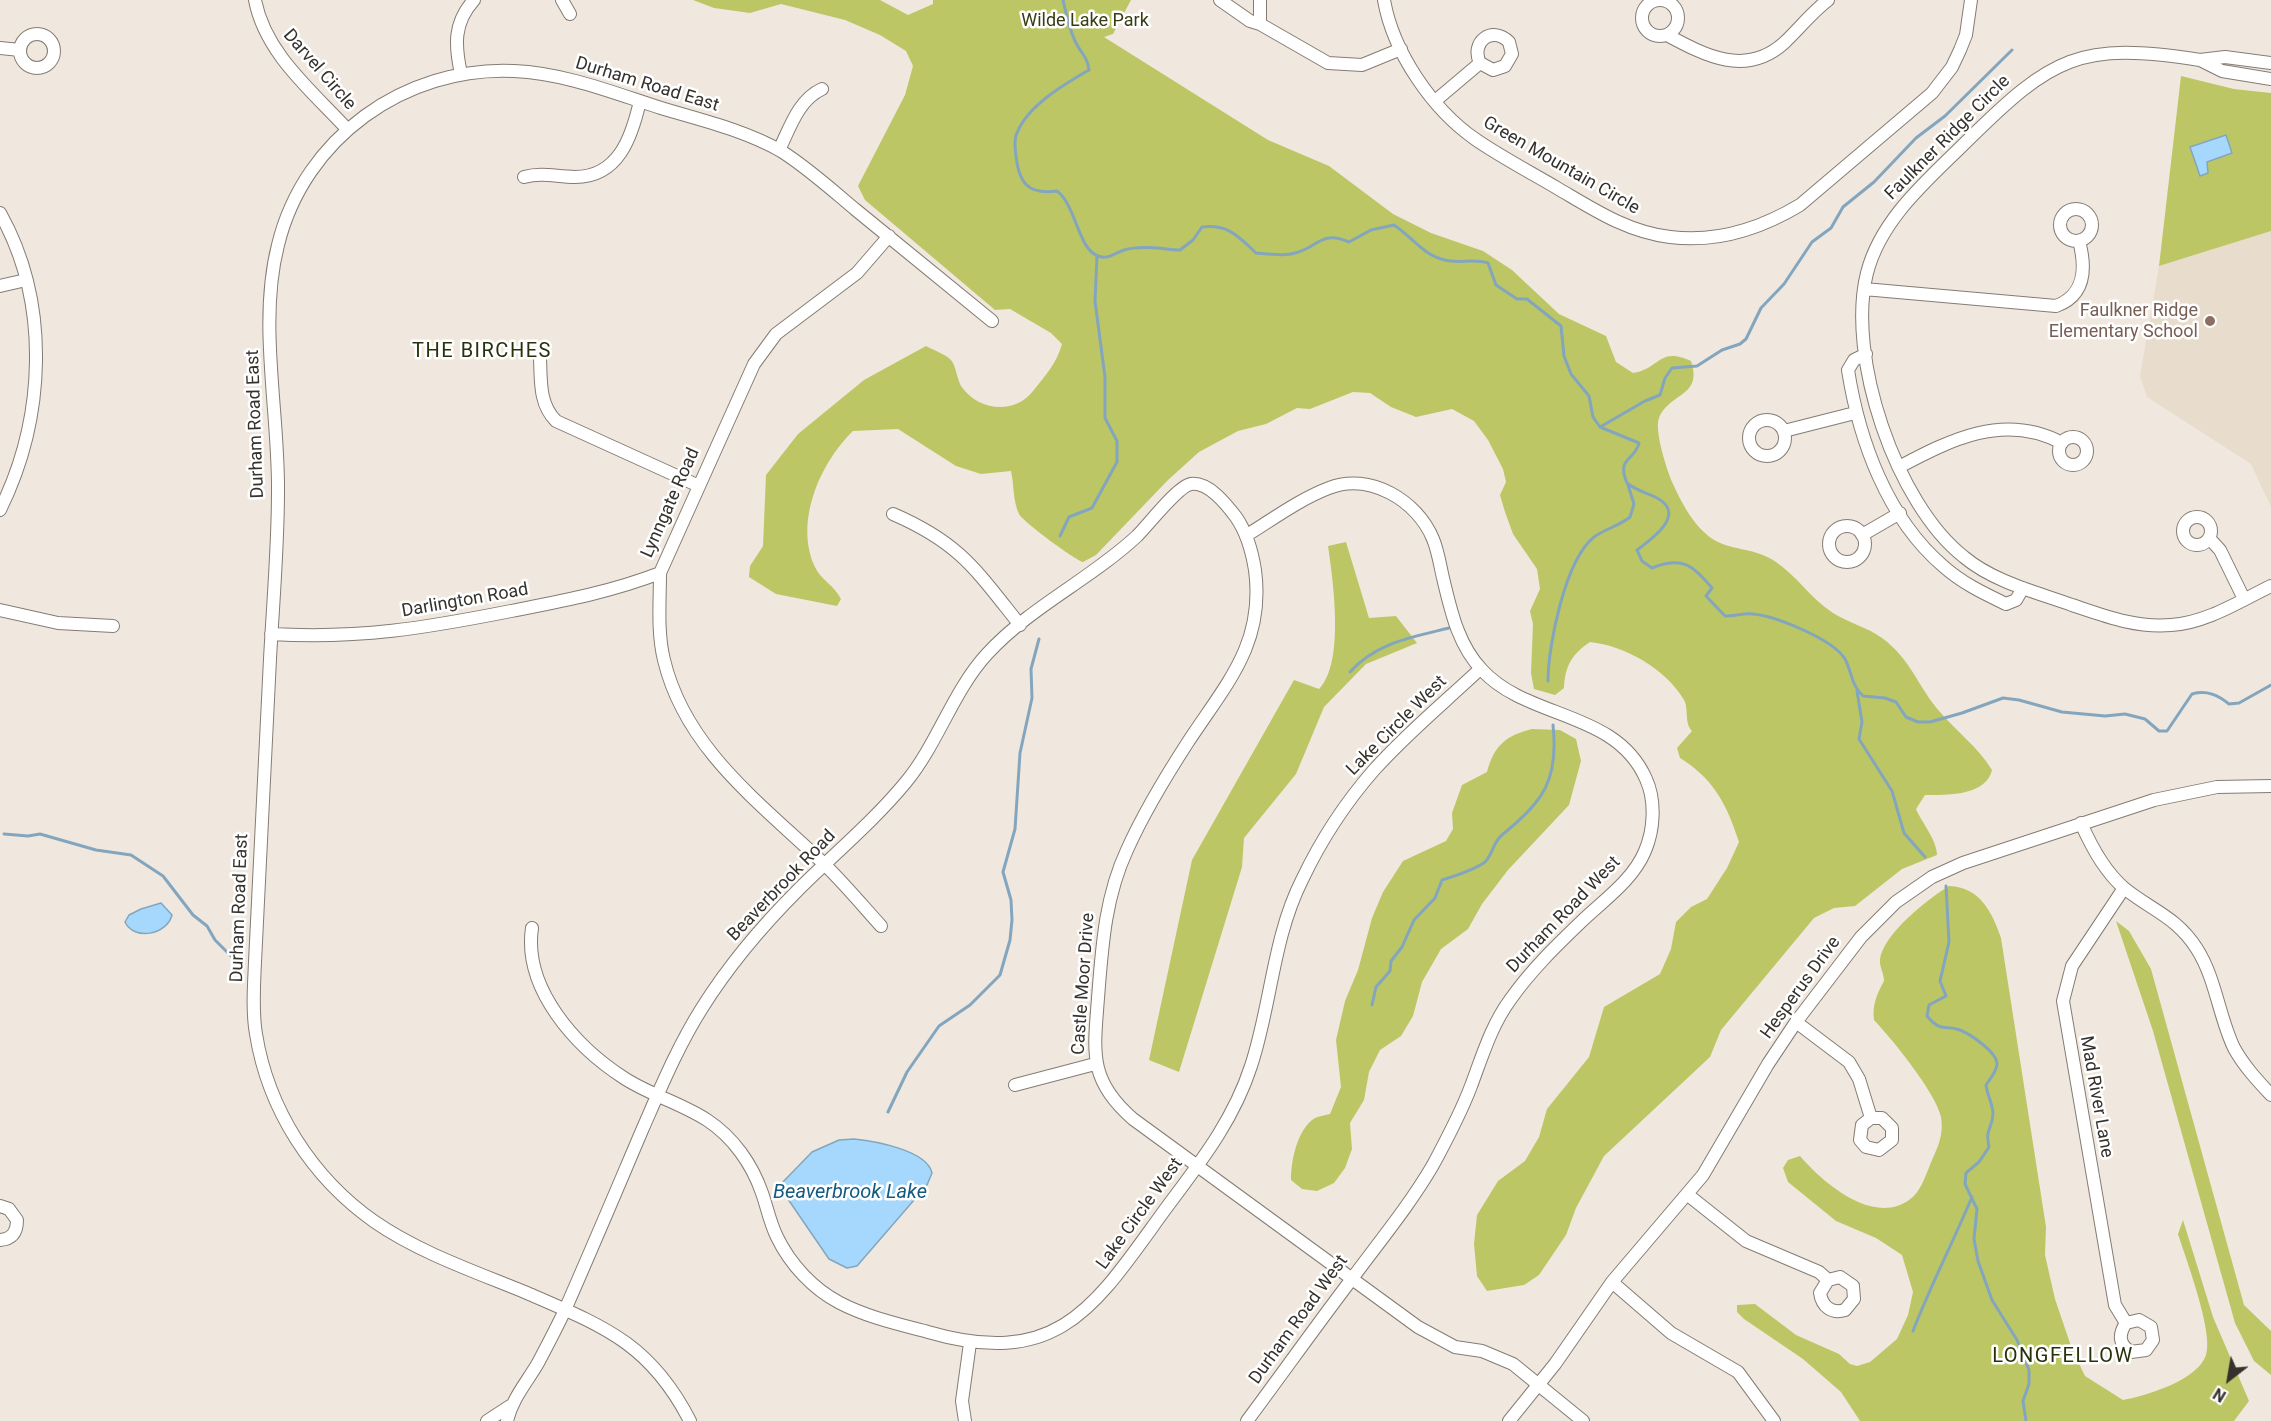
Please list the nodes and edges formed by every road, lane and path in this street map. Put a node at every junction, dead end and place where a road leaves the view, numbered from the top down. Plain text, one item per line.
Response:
1 (255, 0) edge
2 (474, 0) edge
3 (562, 0) edge
4 (1220, 0) edge
5 (1260, 0) edge
6 (1384, 0) edge
7 (1662, 0) edge
8 (1828, 0) edge
9 (1971, 0) edge
10 (570, 14) dead end
11 (1260, 24) junction
12 (1667, 35) junction
13 (0, 48) edge
14 (1401, 49) junction
15 (20, 50) dead end
16 (2200, 60) junction
17 (1480, 63) dead end
18 (2271, 63) edge
19 (461, 74) junction
20 (2271, 79) edge
21 (822, 89) dead end
22 (640, 101) junction
23 (1435, 101) junction
24 (347, 129) junction
25 (779, 150) junction
26 (524, 177) dead end
27 (0, 213) edge
28 (889, 236) junction
29 (2079, 241) dead end
30 (26, 280) junction
31 (0, 286) edge
32 (1864, 289) junction
33 (992, 321) dead end
34 (1866, 354) junction
35 (540, 358) dead end
36 (1855, 413) junction
37 (1784, 431) dead end
38 (2062, 443) dead end
39 (1899, 467) junction
40 (1197, 484) joint
41 (699, 486) junction
42 (0, 510) edge
43 (1899, 513) junction
44 (893, 514) dead end
45 (1247, 535) junction
46 (1862, 535) dead end
47 (2209, 538) dead end
48 (660, 573) junction
49 (2271, 586) edge
50 (2023, 588) junction
51 (2244, 599) junction
52 (0, 610) edge
53 (1020, 625) junction
54 (113, 626) dead end
55 (271, 634) junction
56 (1480, 669) junction
57 (2271, 786) edge
58 (2081, 823) junction
59 (825, 864) junction
60 (2124, 888) junction
61 (881, 926) dead end
62 (532, 928) dead end
63 (1796, 1022) junction
64 (1095, 1064) junction
65 (1014, 1085) dead end
66 (658, 1095) junction
67 (2271, 1095) edge
68 (1871, 1118) dead end
69 (1198, 1165) junction
70 (1688, 1195) junction
71 (0, 1206) edge
72 (0, 1240) edge
73 (1352, 1278) junction
74 (1828, 1280) dead end
75 (1612, 1282) junction
76 (565, 1309) junction
77 (2126, 1323) dead end
78 (970, 1343) junction
79 (1539, 1385) junction
80 (510, 1406) junction
81 (487, 1421) edge
82 (507, 1421) edge
83 (690, 1421) edge
84 (965, 1421) edge
85 (1247, 1421) edge
86 (1509, 1421) edge
87 (1583, 1421) edge
88 (1774, 1421) edge

1 - 24 street, Darvel Circle
2 - 19 street
3 - 10 street
4 - 11 street
5 - 11 street
6 - 14 street, Green Mountain Circle
7 - 12 street
7 - 12 street
8 - 12 street
9 - 23 street, Green Mountain Circle
11 - 14 street
13 - 15 street
14 - 23 street, Green Mountain Circle
16 - 18 street, Faulkner Ridge Circle
16 - 20 street, Faulkner Ridge Circle
16 - 32 street, Faulkner Ridge Circle
17 - 23 street
19 - 22 street, Durham Road East
19 - 24 street, Durham Road East
21 - 25 street
22 - 25 street, Durham Road East
22 - 26 street
24 - 55 street, Durham Road East
25 - 28 street, Durham Road East
27 - 30 street
28 - 33 street, Durham Road East
28 - 41 street, Lynngate Road
29 - 32 street
30 - 31 street
30 - 42 street
32 - 34 street, Faulkner Ridge Circle
34 - 36 street
34 - 39 street, Faulkner Ridge Circle
35 - 41 street
36 - 37 street
36 - 43 street
38 - 39 street
39 - 50 street, Faulkner Ridge Circle
40 - 45 street, Castle Moor Drive
40 - 53 street, Beaverbrook Road
41 - 48 street, Lynngate Road
43 - 46 street
43 - 50 street
44 - 53 street
45 - 56 street, Durham Road West
45 - 64 street, Castle Moor Drive
47 - 51 street
48 - 55 street, Darlington Road
48 - 59 street, Lynngate Road
49 - 51 street, Faulkner Ridge Circle
50 - 51 street, Faulkner Ridge Circle
52 - 54 street
53 - 59 street, Beaverbrook Road
55 - 76 street, Durham Road East
56 - 69 street, Lake Circle West
56 - 73 street, Durham Road West
57 - 58 street, Hesperus Drive
58 - 60 street
58 - 63 street, Hesperus Drive
59 - 61 street, Lynngate Road
59 - 66 street, Beaverbrook Road
60 - 67 street
60 - 77 street, Mad River Lane
62 - 66 street, Lake Circle West
63 - 68 street
63 - 70 street, Hesperus Drive
64 - 65 street
64 - 69 street, Castle Moor Drive
66 - 76 street, Beaverbrook Road
66 - 78 street, Lake Circle West
69 - 73 street, Castle Moor Drive
69 - 78 street, Lake Circle West
70 - 74 street
70 - 75 street, Hesperus Drive
71 - 72 street
73 - 79 street, Castle Moor Drive
73 - 85 street, Durham Road West
75 - 79 street, Hesperus Drive
75 - 88 street
76 - 80 street, Beaverbrook Road
76 - 83 street
78 - 84 street
79 - 86 street, Hesperus Drive
79 - 87 street, Castle Moor Drive
80 - 81 street, Beaverbrook Road
80 - 82 street, Beaverbrook Road

